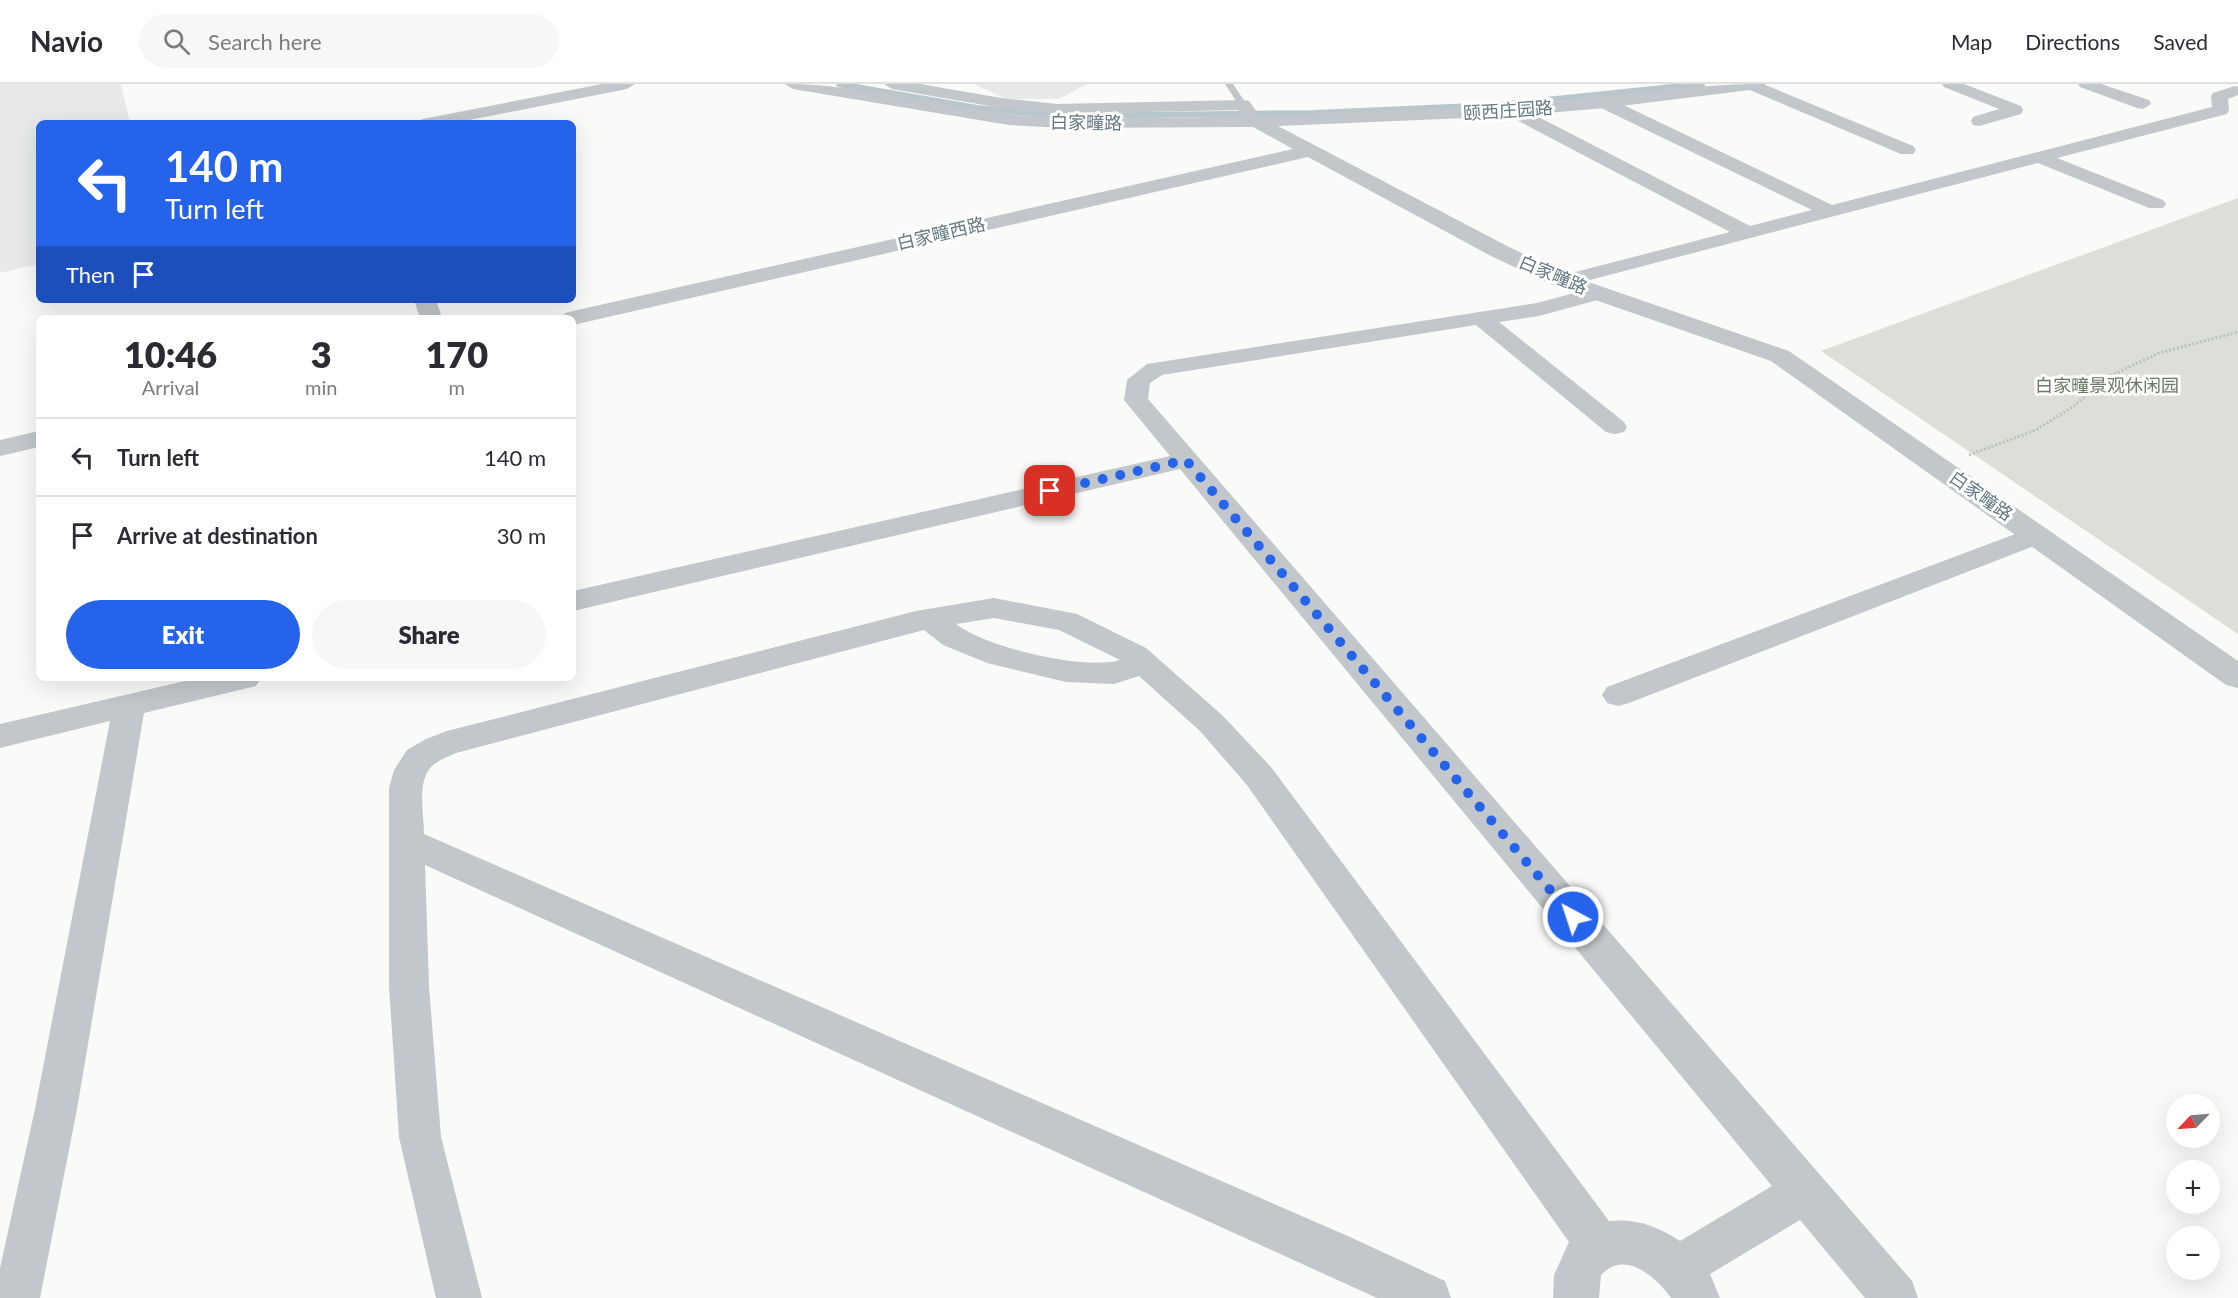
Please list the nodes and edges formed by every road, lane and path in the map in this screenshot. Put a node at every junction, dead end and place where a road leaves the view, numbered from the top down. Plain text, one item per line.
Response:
1 (627, 84) edge
2 (793, 84) edge
3 (892, 84) edge
4 (1229, 84) edge
5 (1950, 84) edge
6 (2086, 84) edge
7 (2213, 84) edge
8 (1755, 85) edge
9 (2237, 92) edge
10 (1605, 103) junction
11 (2143, 104) dead end
12 (1513, 111) junction
13 (1250, 114) junction
14 (443, 120) edge
15 (1980, 121) dead end
16 (1907, 150) dead end
17 (1309, 151) junction
18 (2039, 157) junction
19 (2156, 204) dead end
20 (1830, 212) junction
21 (1748, 233) junction
22 (1563, 281) junction
23 (1597, 293) junction
24 (576, 317) edge
25 (1480, 318) junction
26 (2238, 332) edge
27 (1616, 427) dead end
28 (36, 440) edge
29 (0, 448) edge
30 (1186, 460) junction
31 (1938, 467) junction
32 (2037, 536) junction
33 (576, 599) edge
34 (930, 619) junction
35 (1145, 664) junction
36 (2238, 676) edge
37 (233, 681) edge
38 (1618, 695) dead end
39 (129, 706) junction
40 (0, 736) edge
41 (406, 842) junction
42 (1805, 1192) junction
43 (1600, 1247) junction
44 (1687, 1283) edge
45 (17, 1298) edge
46 (459, 1298) edge
47 (1428, 1298) edge
48 (1576, 1298) edge
49 (1895, 1298) edge

1 - 14 street
2 - 13 street, 白家疃路
3 - 13 street
4 - 13 lane
5 - 15 street
6 - 11 street
7 - 9 street
8 - 10 street, 颐西庄园路
8 - 16 street
9 - 18 street
10 - 12 street, 颐西庄园路
10 - 20 street
12 - 13 street, 颐西庄园路
12 - 21 street
13 - 17 street, 白家疃路
17 - 22 street, 白家疃路
17 - 24 street, 白家疃西路
18 - 19 street
18 - 20 street
20 - 21 street
21 - 22 street
22 - 23 street, 白家疃路
23 - 25 street
23 - 31 street, 白家疃路
25 - 27 street
25 - 30 street
26 - 31 path
28 - 29 street
30 - 33 street
30 - 42 street
31 - 32 street, 白家疃路
32 - 36 street, 白家疃路
32 - 38 street
34 - 35 street
34 - 35 street
34 - 41 street
35 - 43 street
37 - 39 street
39 - 40 street
39 - 45 street
41 - 46 street
41 - 47 street
42 - 44 street
42 - 49 street
43 - 44 street
43 - 48 street

